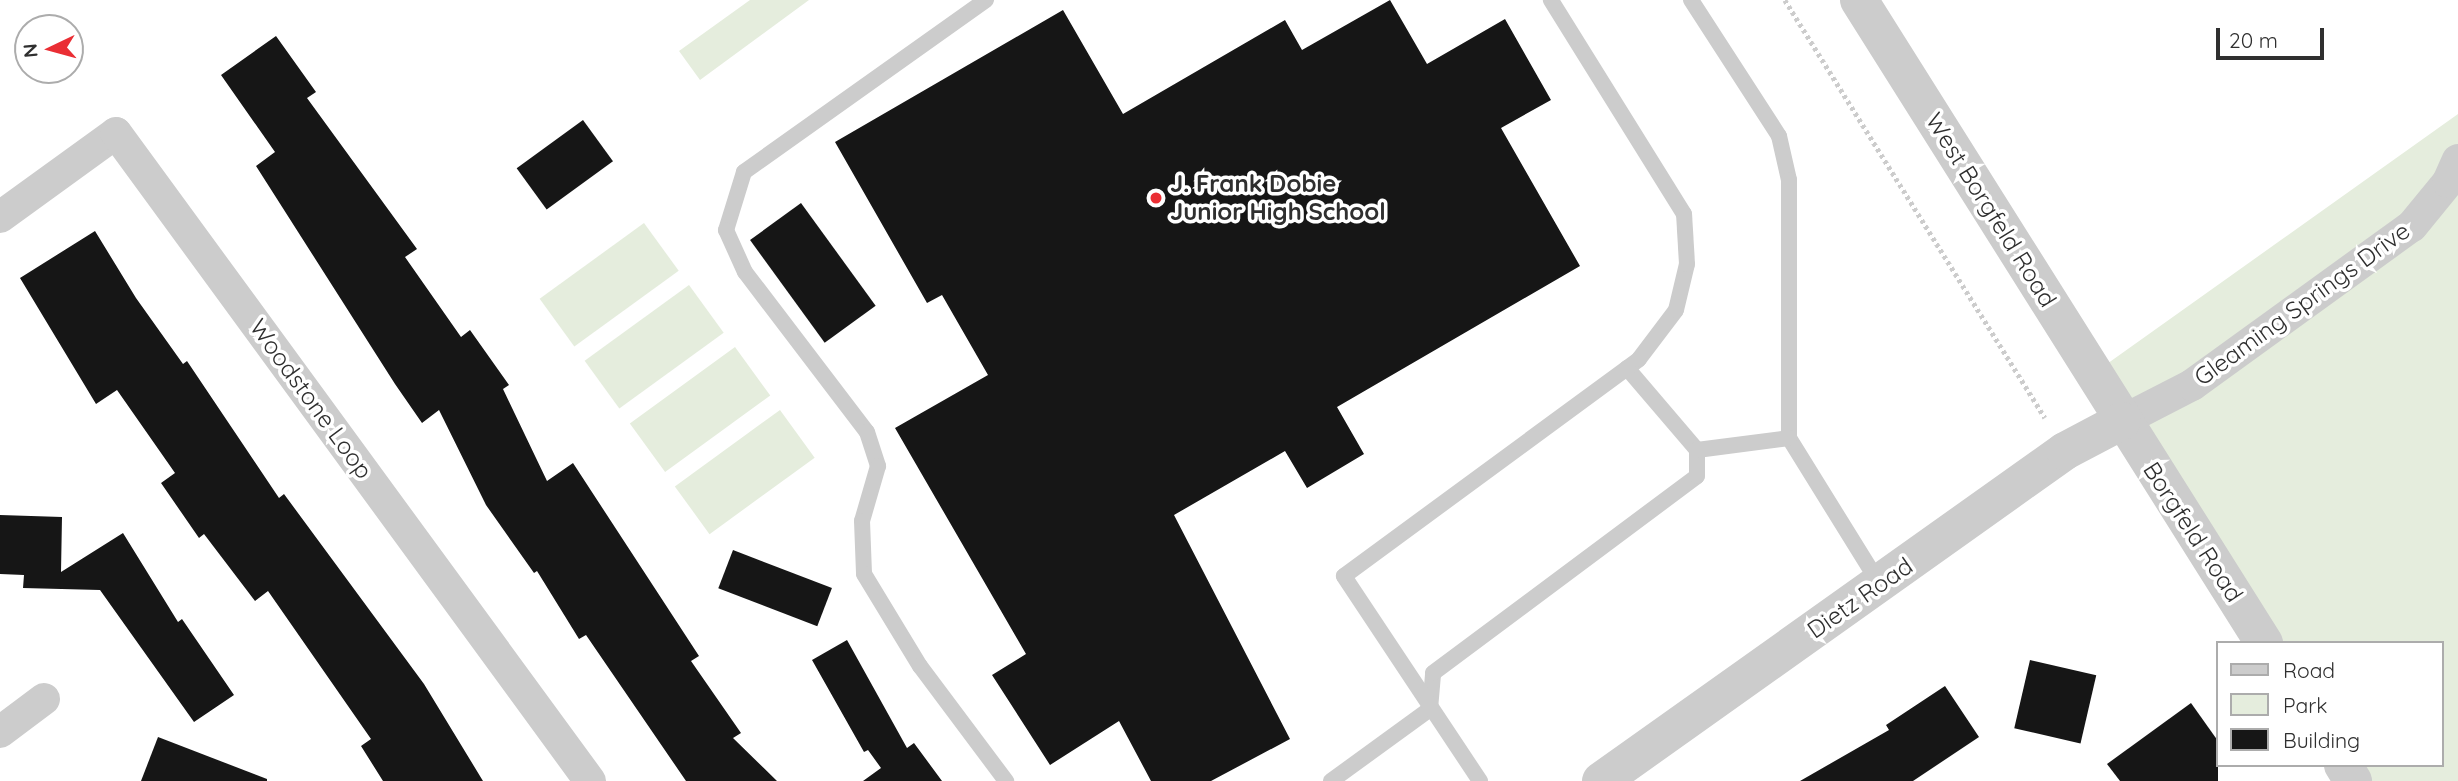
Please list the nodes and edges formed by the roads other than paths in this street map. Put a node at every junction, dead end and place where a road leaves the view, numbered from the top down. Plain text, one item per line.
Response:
1 (986, 0) edge
2 (1551, 0) edge
3 (1691, 0) edge
4 (1859, 0) edge
5 (2458, 160) edge
6 (0, 217) edge
7 (1627, 368) junction
8 (2122, 421) junction
9 (1789, 438) junction
10 (1697, 450) junction
11 (1881, 584) junction
12 (2263, 641) edge
13 (44, 699) dead end
14 (1430, 709) junction
15 (0, 732) edge
16 (590, 781) edge
17 (1006, 781) edge
18 (1331, 781) edge
19 (1480, 781) edge
20 (1601, 781) edge

1 - 17 lane
2 - 7 lane
3 - 9 lane
4 - 8 street, West Borgfeld Road
5 - 8 street, Gleaming Springs Drive
6 - 16 street, Woodstone Loop
7 - 10 lane
7 - 14 lane
8 - 11 street, Dietz Road
8 - 12 street, Borgfeld Road
9 - 10 lane
9 - 11 lane
10 - 14 lane
11 - 20 street, Dietz Road
13 - 15 street
14 - 18 lane
14 - 19 lane

